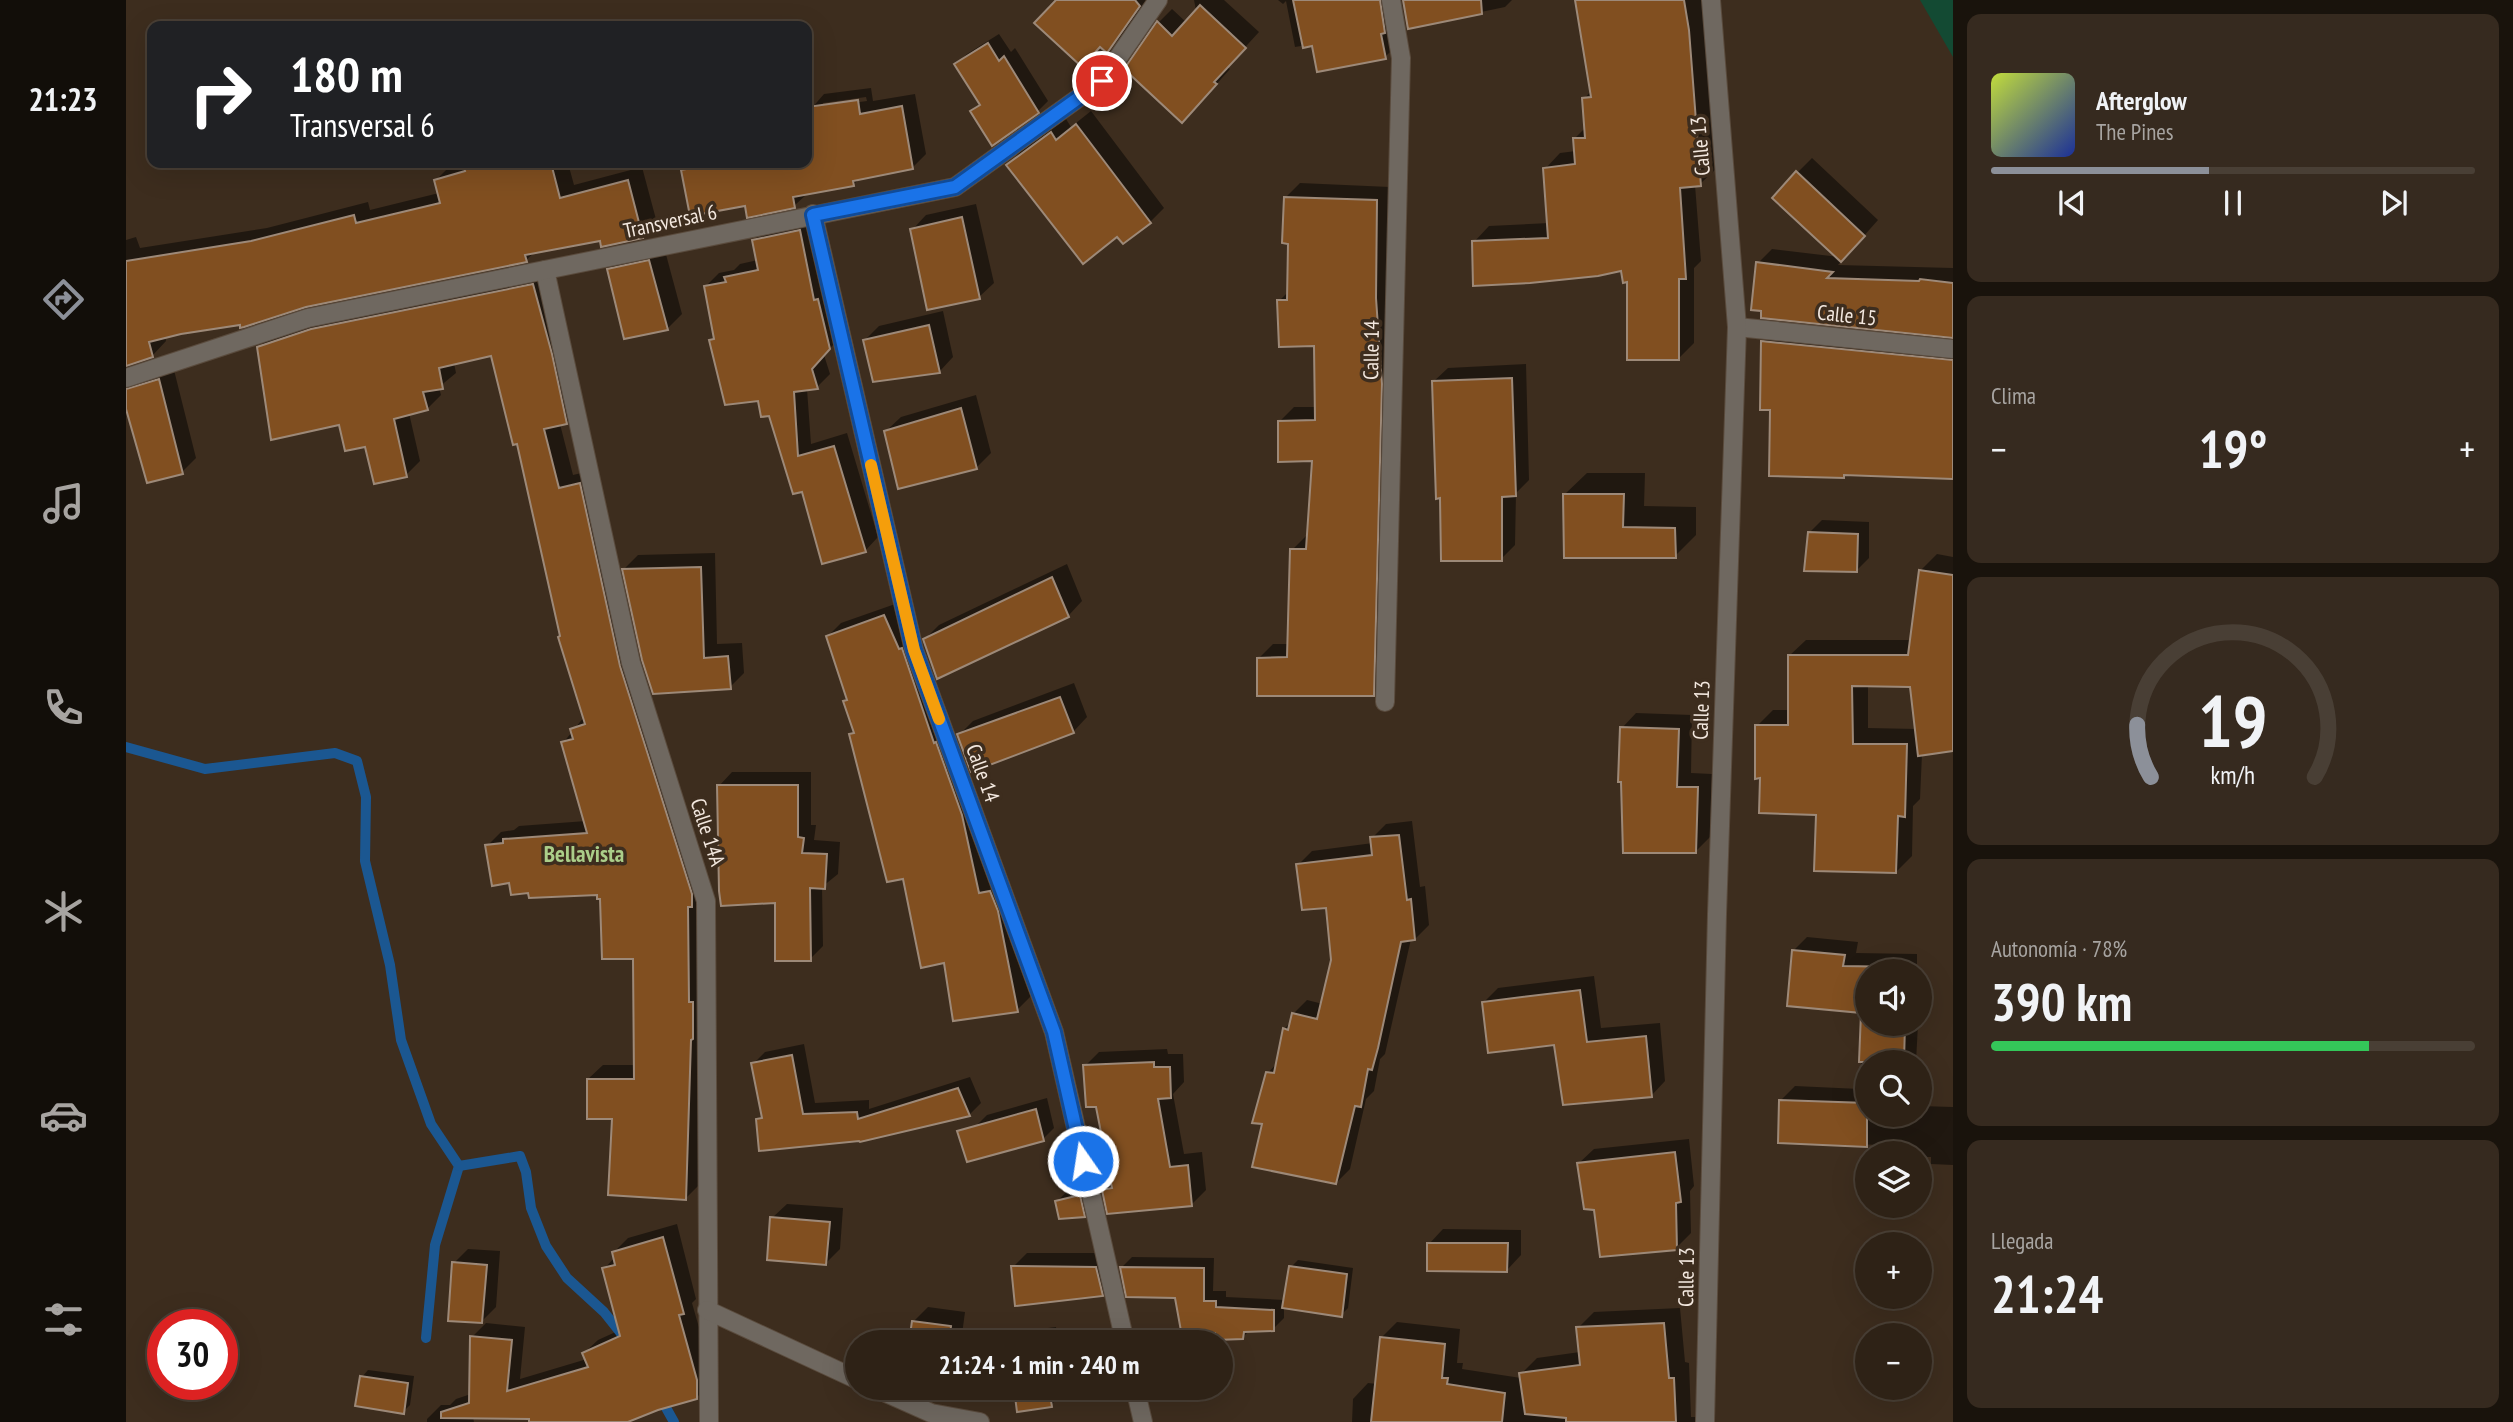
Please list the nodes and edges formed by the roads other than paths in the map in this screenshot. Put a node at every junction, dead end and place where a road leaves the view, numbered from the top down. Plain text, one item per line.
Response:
1 (1158, 0) edge
2 (1391, 0) edge
3 (1711, 0) edge
4 (813, 215) junction
5 (545, 270) junction
6 (1737, 327) junction
7 (1953, 349) edge
8 (126, 377) edge
9 (1385, 702) dead end
10 (707, 1310) junction
11 (1122, 1330) edge
12 (845, 1374) edge
13 (901, 1400) edge
14 (1138, 1400) edge
15 (709, 1422) edge
16 (980, 1422) edge
17 (1143, 1422) edge
18 (1705, 1422) edge

1 - 4 street, Transversal 6
2 - 9 street, Calle 14
3 - 6 street, Calle 13
4 - 5 street, Transversal 6
4 - 11 street, Calle 14
5 - 8 street, Transversal 6
5 - 10 street, Calle 14A
6 - 7 street, Calle 15
6 - 18 street, Calle 13
10 - 12 street
10 - 15 street, Calle 14A
13 - 16 street
14 - 17 street

